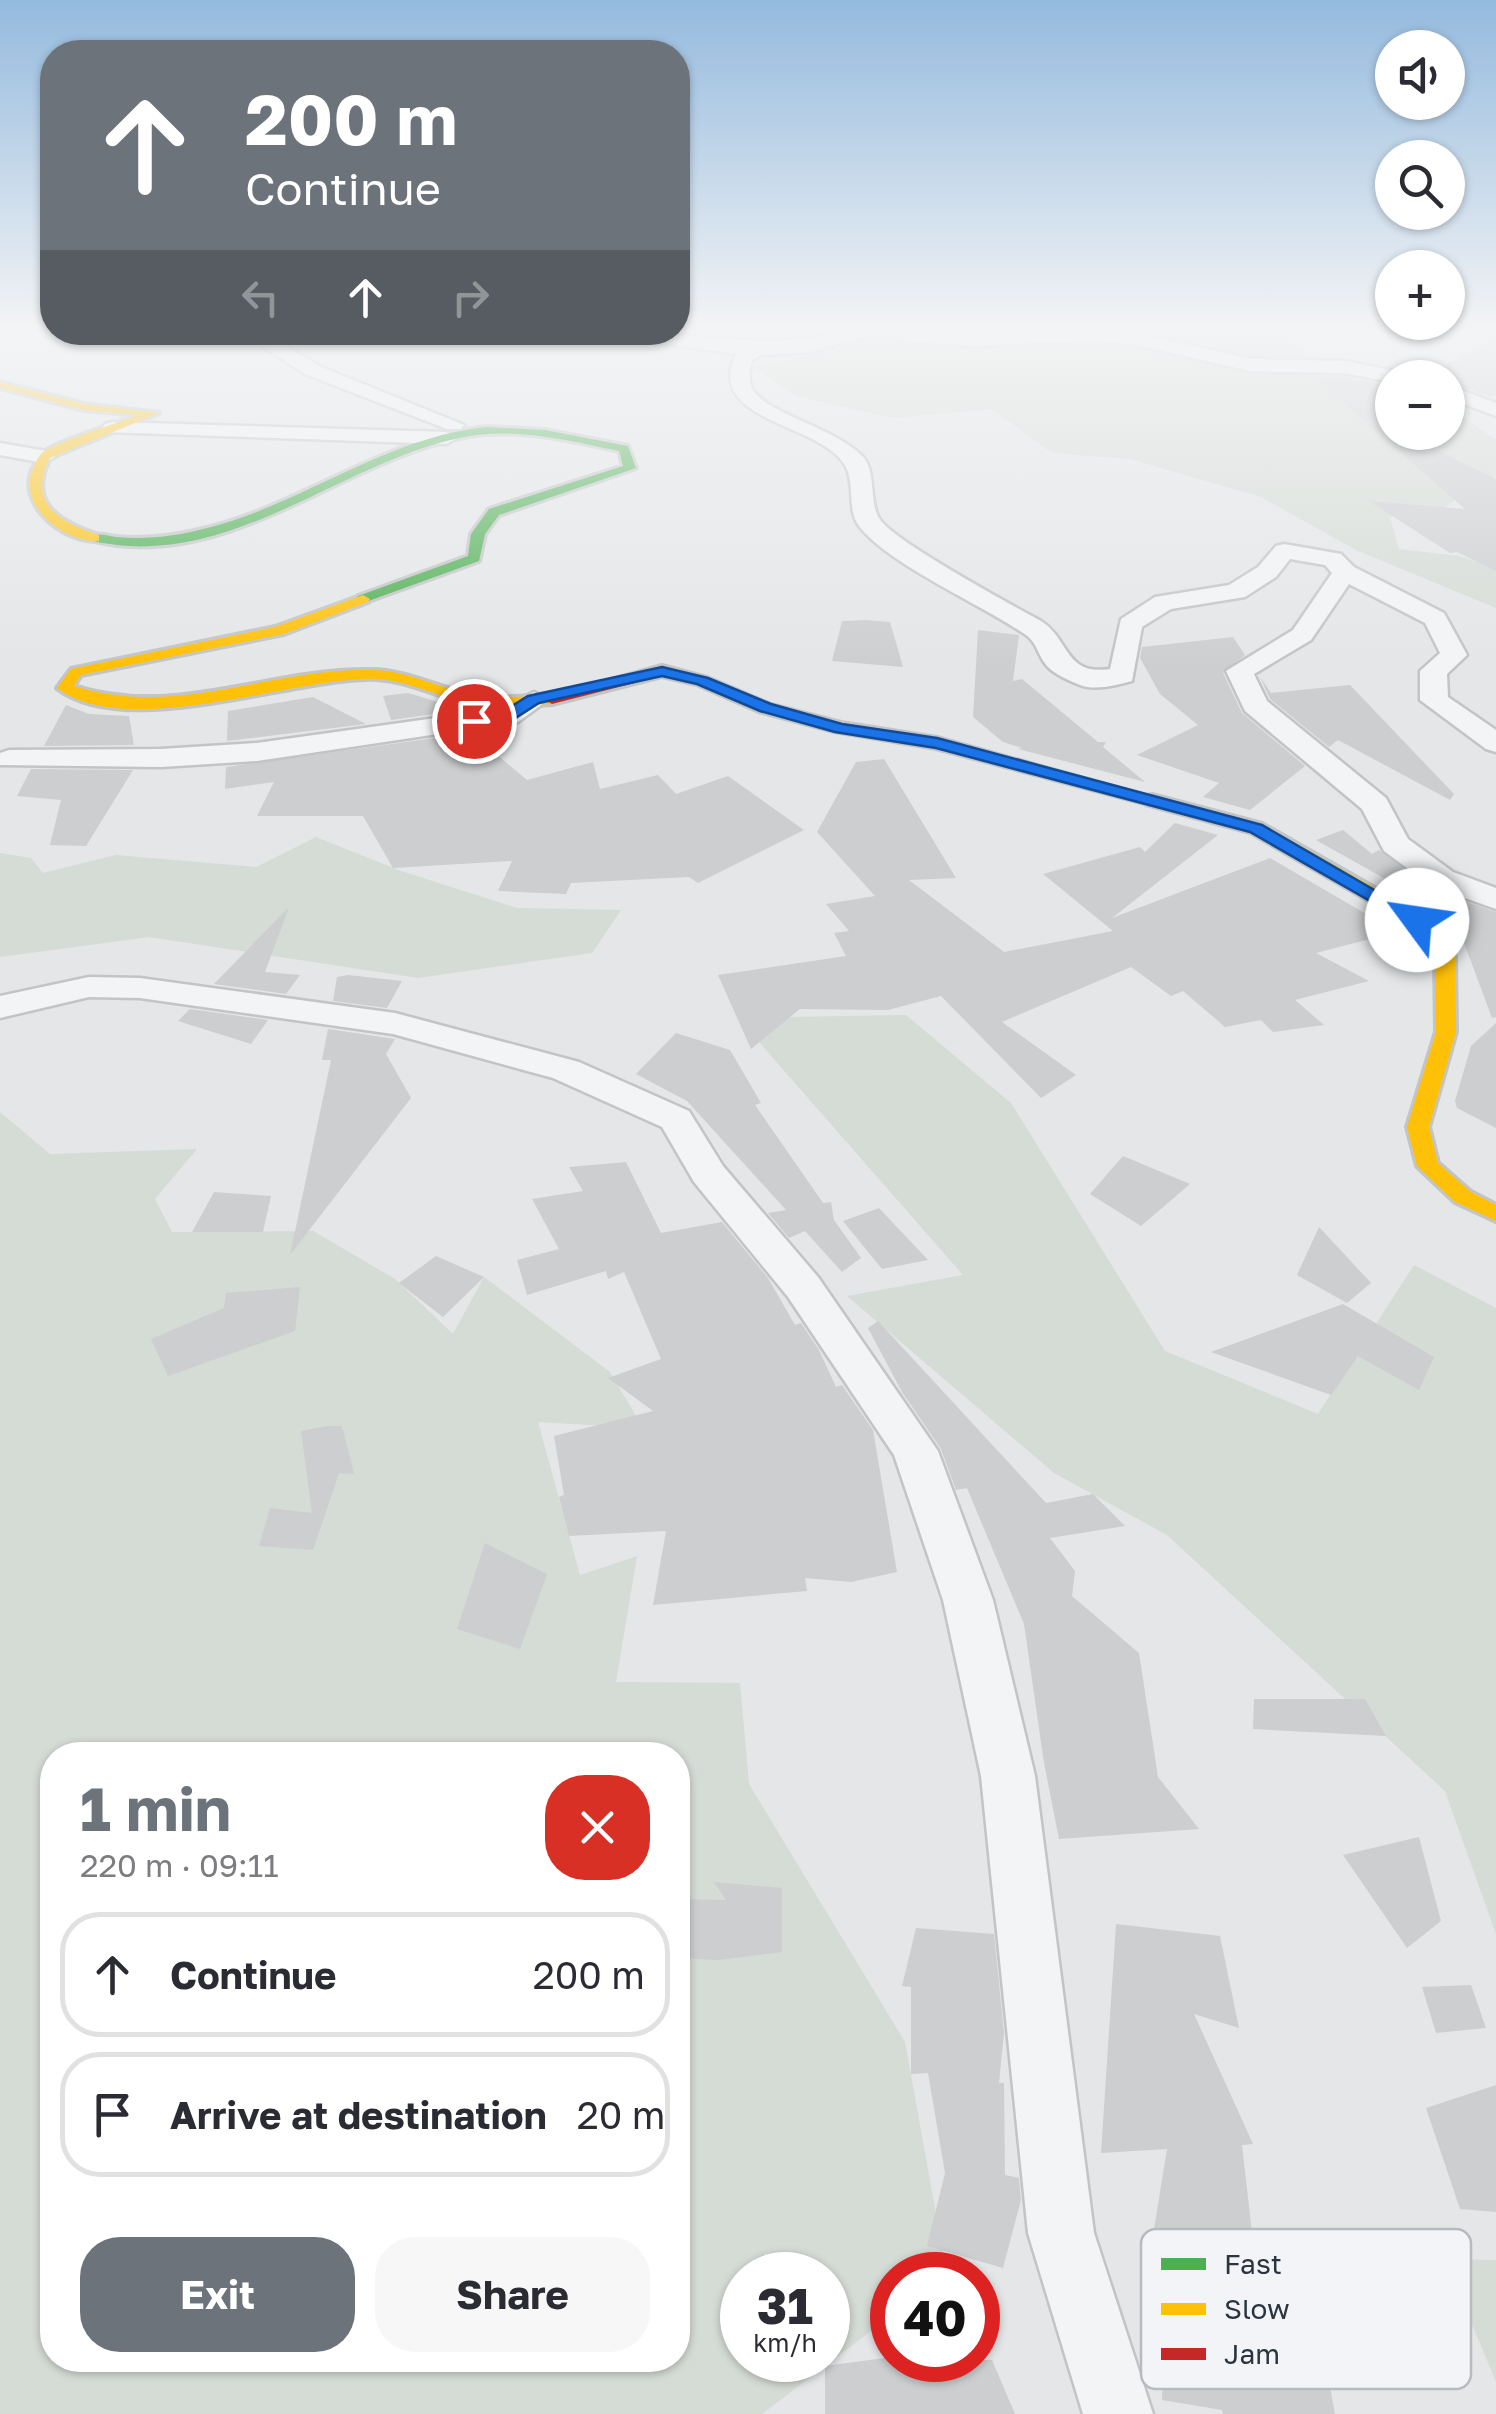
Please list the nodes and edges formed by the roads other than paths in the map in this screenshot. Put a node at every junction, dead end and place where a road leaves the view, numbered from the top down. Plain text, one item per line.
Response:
1 (82, 441) edge
2 (439, 441) edge
3 (595, 441) edge
4 (827, 441) edge
5 (0, 449) edge
6 (44, 457) junction
7 (1346, 572) junction
8 (534, 700) junction
9 (1496, 743) edge
10 (10, 760) dead end
11 (1496, 899) edge
12 (0, 1007) edge
13 (1496, 1214) edge
14 (1118, 2414) edge

1 - 6 street
2 - 6 street
3 - 8 street
4 - 7 street
5 - 6 street
7 - 9 street
7 - 11 street
8 - 10 street
8 - 13 street
12 - 14 street

